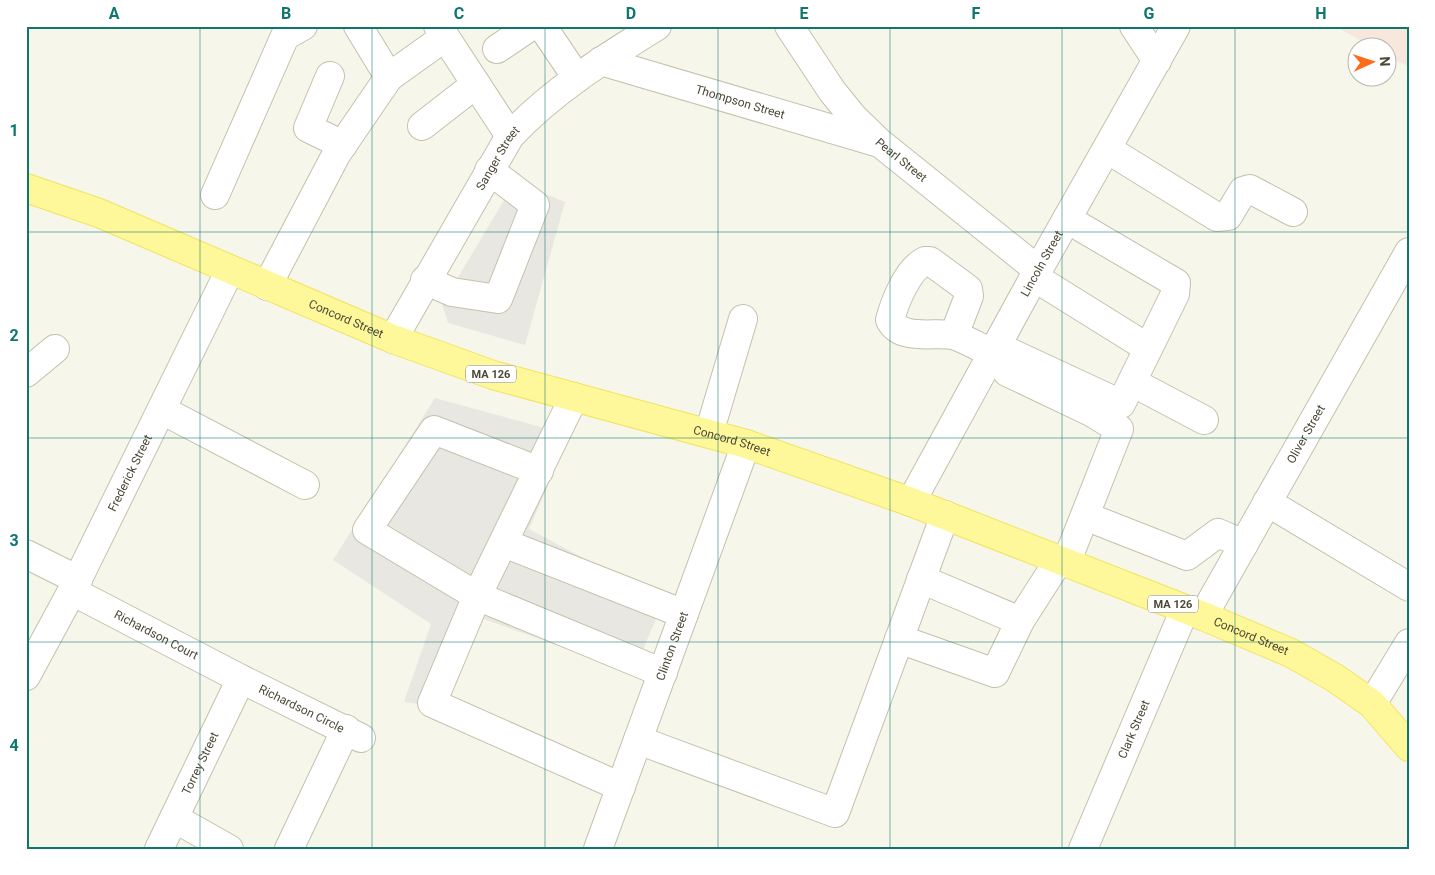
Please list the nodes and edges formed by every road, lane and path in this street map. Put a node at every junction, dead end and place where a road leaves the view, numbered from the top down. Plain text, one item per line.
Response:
1 (358, 26) edge
2 (531, 26) edge
3 (542, 26) edge
4 (657, 26) edge
5 (789, 26) edge
6 (1134, 26) edge
7 (1176, 26) edge
8 (297, 28) edge
9 (441, 31) edge
10 (497, 49) dead end
11 (601, 61) junction
12 (1157, 61) junction
13 (330, 76) dead end
14 (389, 77) junction
15 (576, 78) junction
16 (476, 84) junction
17 (422, 126) dead end
18 (510, 136) junction
19 (880, 143) junction
20 (343, 145) junction
21 (1107, 149) junction
22 (489, 170) junction
23 (26, 188) edge
24 (215, 195) dead end
25 (1293, 212) dead end
26 (1067, 219) junction
27 (1409, 252) edge
28 (230, 270) junction
29 (1036, 274) junction
30 (425, 280) junction
31 (267, 286) junction
32 (743, 319) dead end
33 (954, 335) dead end
34 (393, 339) junction
35 (1148, 348) junction
36 (55, 349) dead end
37 (992, 354) junction
38 (26, 373) edge
39 (1126, 393) junction
40 (574, 397) junction
41 (162, 410) junction
42 (1204, 420) dead end
43 (709, 433) junction
44 (746, 444) junction
45 (539, 470) junction
46 (305, 485) dead end
47 (912, 502) junction
48 (1267, 502) junction
49 (945, 515) junction
50 (1085, 516) junction
51 (504, 543) junction
52 (1244, 544) junction
53 (26, 554) edge
54 (1062, 562) junction
55 (921, 580) junction
56 (75, 586) junction
57 (1409, 587) edge
58 (477, 596) junction
59 (1194, 613) junction
60 (684, 614) junction
61 (1020, 621) junction
62 (899, 639) junction
63 (1409, 643) edge
64 (663, 673) junction
65 (26, 676) edge
66 (241, 679) junction
67 (1372, 704) junction
68 (638, 740) junction
69 (1409, 747) edge
70 (621, 787) junction
71 (174, 818) junction
72 (159, 849) edge
73 (229, 849) edge
74 (289, 849) edge
75 (598, 849) edge
76 (1083, 849) edge

1 - 14 street
2 - 10 street
3 - 15 street
4 - 11 street, Sanger Street
5 - 19 street, Pearl Street
6 - 12 street
7 - 12 street, Lincoln Street
8 - 24 street
9 - 14 street
9 - 16 street
11 - 15 street, Sanger Street
11 - 19 street, Thompson Street
12 - 21 street, Lincoln Street
13 - 20 street
14 - 20 street
15 - 18 street, Sanger Street
16 - 17 street
16 - 18 street
18 - 22 street, Sanger Street
19 - 29 street, Pearl Street
20 - 31 street
21 - 25 street
21 - 26 street, Lincoln Street
22 - 30 street, Sanger Street
22 - 30 street
23 - 28 main road, Concord Street / MA 126
26 - 29 street, Lincoln Street
26 - 35 street
27 - 48 street, Oliver Street
28 - 31 main road, Concord Street / MA 126
28 - 41 street, Frederick Street
29 - 35 street, Pearl Street
29 - 37 street, Lincoln Street
30 - 34 street, Sanger Street
31 - 34 main road, Concord Street / MA 126
32 - 43 street
33 - 37 street
34 - 40 main road, Concord Street / MA 126
35 - 39 street
36 - 38 street
37 - 39 street
37 - 47 street, Lincoln Street
37 - 50 street
39 - 42 street
40 - 43 main road, Concord Street / MA 126
40 - 45 street
41 - 46 street
41 - 56 street, Frederick Street
43 - 44 main road, Concord Street / MA 126
44 - 47 main road, Concord Street / MA 126
44 - 60 street, Clinton Street
45 - 51 street
45 - 58 street
47 - 49 main road, Concord Street / MA 126
48 - 52 street, Oliver Street
48 - 57 street
49 - 54 main road, Concord Street / MA 126
49 - 55 street
50 - 52 street
50 - 54 street
51 - 58 street
51 - 60 street
52 - 59 street, Oliver Street
53 - 56 street, Richardson Court
54 - 59 main road, Concord Street / MA 126
54 - 61 street
55 - 61 street
55 - 62 street
56 - 65 street, Frederick Street
56 - 66 street, Richardson Court
58 - 64 street
58 - 70 street
59 - 67 main road, Concord Street / MA 126
59 - 76 street, Clark Street
60 - 64 street, Clinton Street
61 - 62 street
62 - 68 street
63 - 67 street
64 - 68 street, Clinton Street
66 - 71 street, Torrey Street
66 - 74 street, Richardson Circle
67 - 69 main road, Concord Street / MA 126
68 - 70 street, Clinton Street
70 - 75 street, Clinton Street
71 - 72 street, Torrey Street
71 - 73 street

